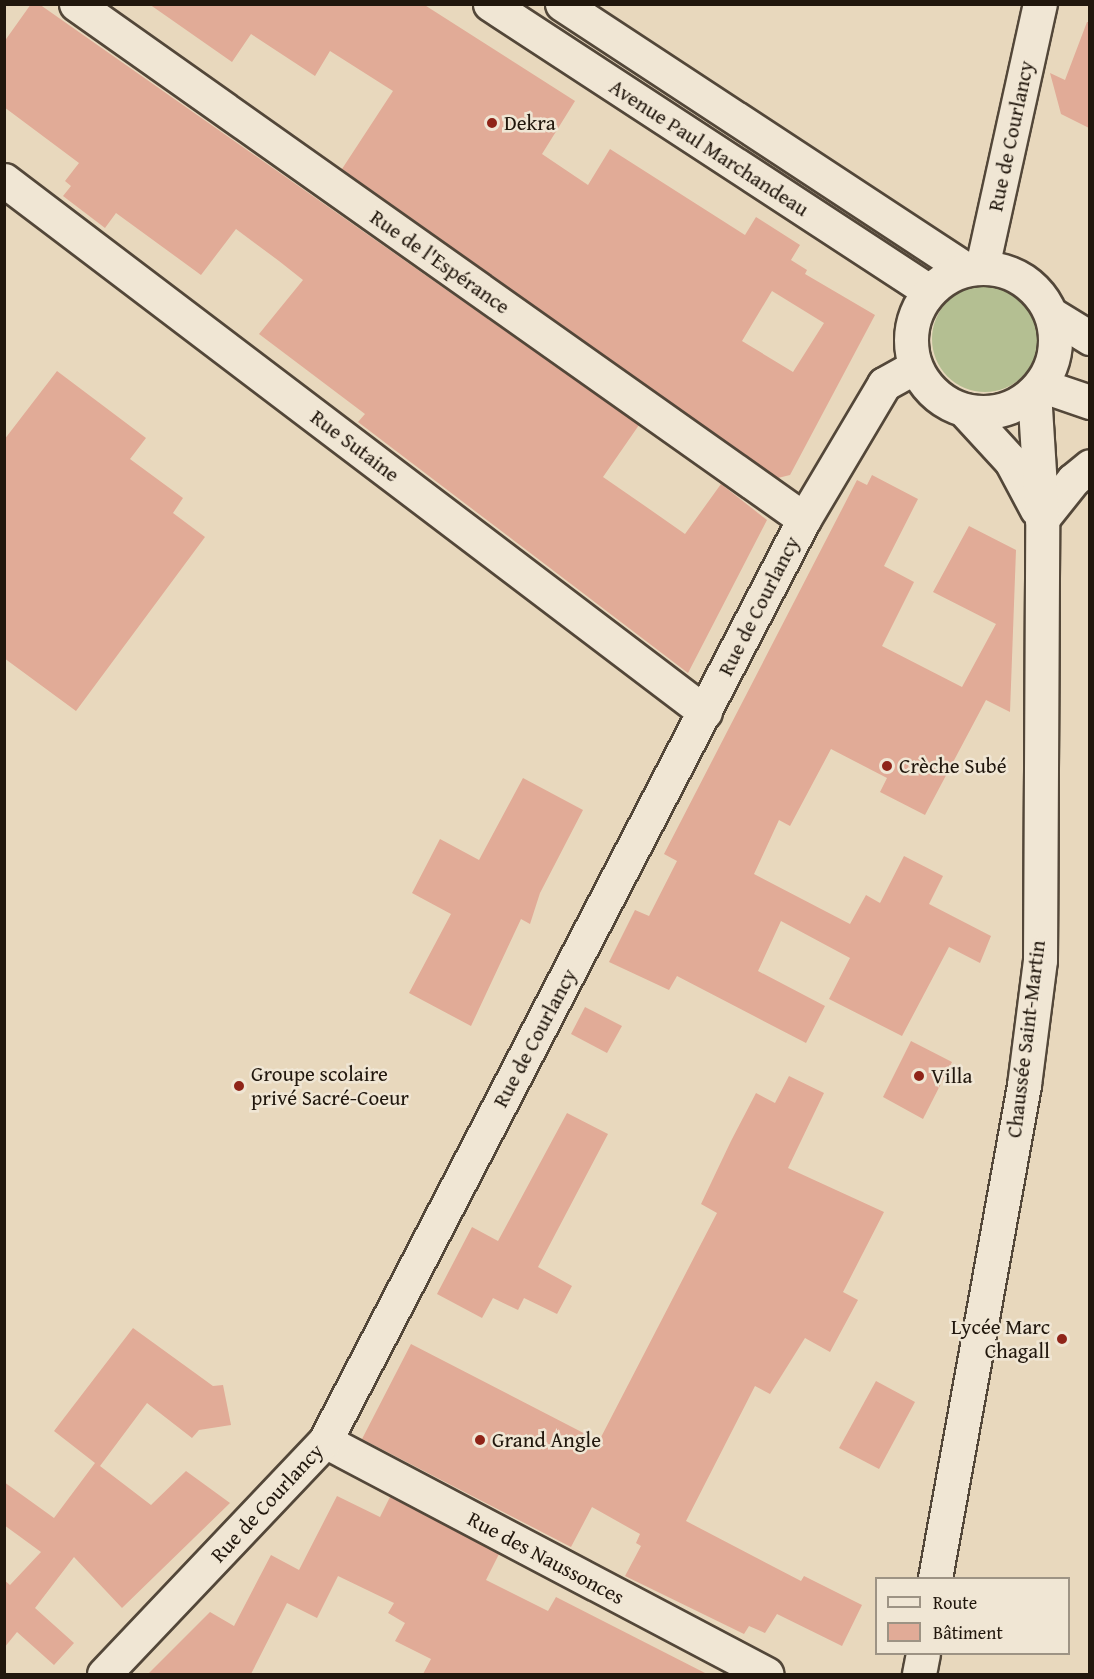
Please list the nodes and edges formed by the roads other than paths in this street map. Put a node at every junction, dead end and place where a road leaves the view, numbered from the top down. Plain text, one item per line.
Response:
1 (76, 4) edge
2 (490, 4) edge
3 (562, 4) edge
4 (1040, 4) edge
5 (4, 180) edge
6 (973, 268) junction
7 (929, 291) junction
8 (1051, 314) junction
9 (1089, 338) edge
10 (915, 367) junction
11 (1037, 389) junction
12 (1089, 402) edge
13 (965, 411) junction
14 (1089, 466) edge
15 (804, 519) junction
16 (1042, 519) junction
17 (705, 712) junction
18 (326, 1441) junction
19 (935, 1577) edge
20 (923, 1655) edge
21 (118, 1670) edge
22 (766, 1674) edge
23 (920, 1674) edge

1 - 15 street, Rue de l'Espérance
2 - 7 street, Avenue Paul Marchandeau
3 - 6 street, Avenue Paul Marchandeau
4 - 6 street, Rue de Courlancy
5 - 17 street, Rue Sutaine
6 - 7 street
6 - 8 street
7 - 10 street
8 - 9 street
8 - 11 street
10 - 13 street
10 - 15 street, Rue de Courlancy
11 - 12 street
11 - 13 street
11 - 16 street
13 - 16 street, Chaussée Saint-Martin
14 - 16 street
15 - 17 street, Rue de Courlancy
16 - 19 street, Chaussée Saint-Martin
17 - 18 street, Rue de Courlancy
18 - 21 street, Rue de Courlancy
18 - 22 street, Rue des Naussonces
20 - 23 street

